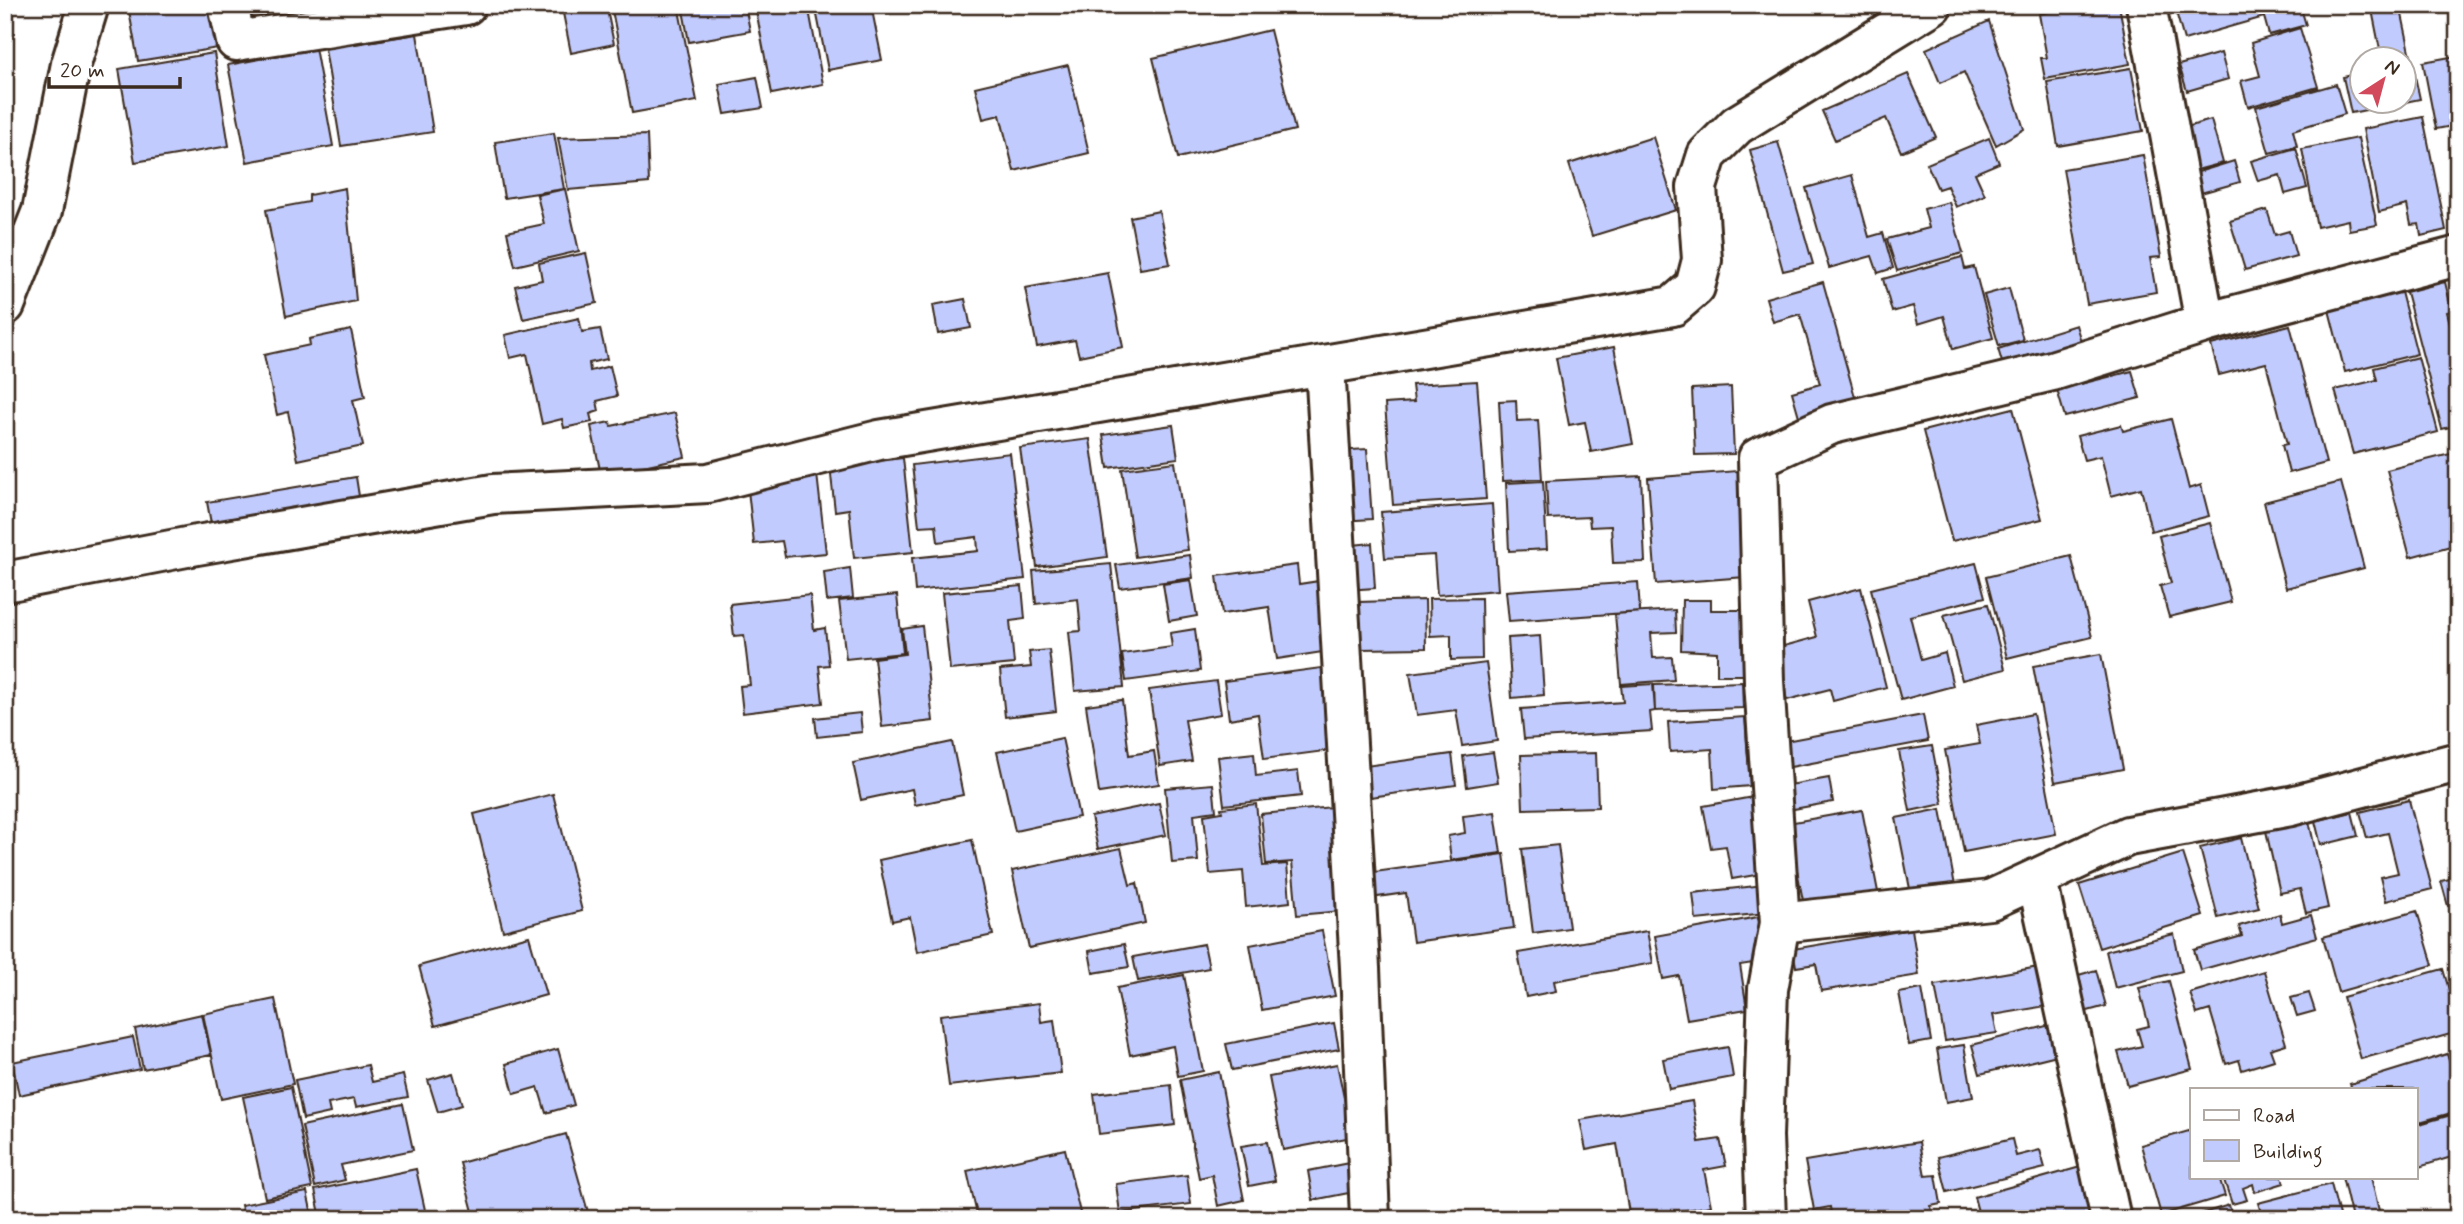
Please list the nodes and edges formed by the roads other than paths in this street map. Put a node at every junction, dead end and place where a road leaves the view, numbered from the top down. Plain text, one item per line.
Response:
1 (89, 5) edge
2 (228, 5) edge
3 (466, 5) edge
4 (1932, 5) edge
5 (2146, 5) edge
6 (2458, 256) edge
7 (5, 304) edge
8 (2205, 323) junction
9 (1325, 365) junction
10 (5, 582) edge
11 (2458, 762) edge
12 (2037, 880) junction
13 (1780, 923) junction
14 (1370, 1219) edge
15 (1766, 1219) edge
16 (2111, 1219) edge

1 - 7 street
2 - 3 street
4 - 9 street
5 - 8 street
6 - 8 street
8 - 13 street
9 - 10 street
9 - 14 street
11 - 12 street
12 - 13 street
12 - 16 street
13 - 15 street

